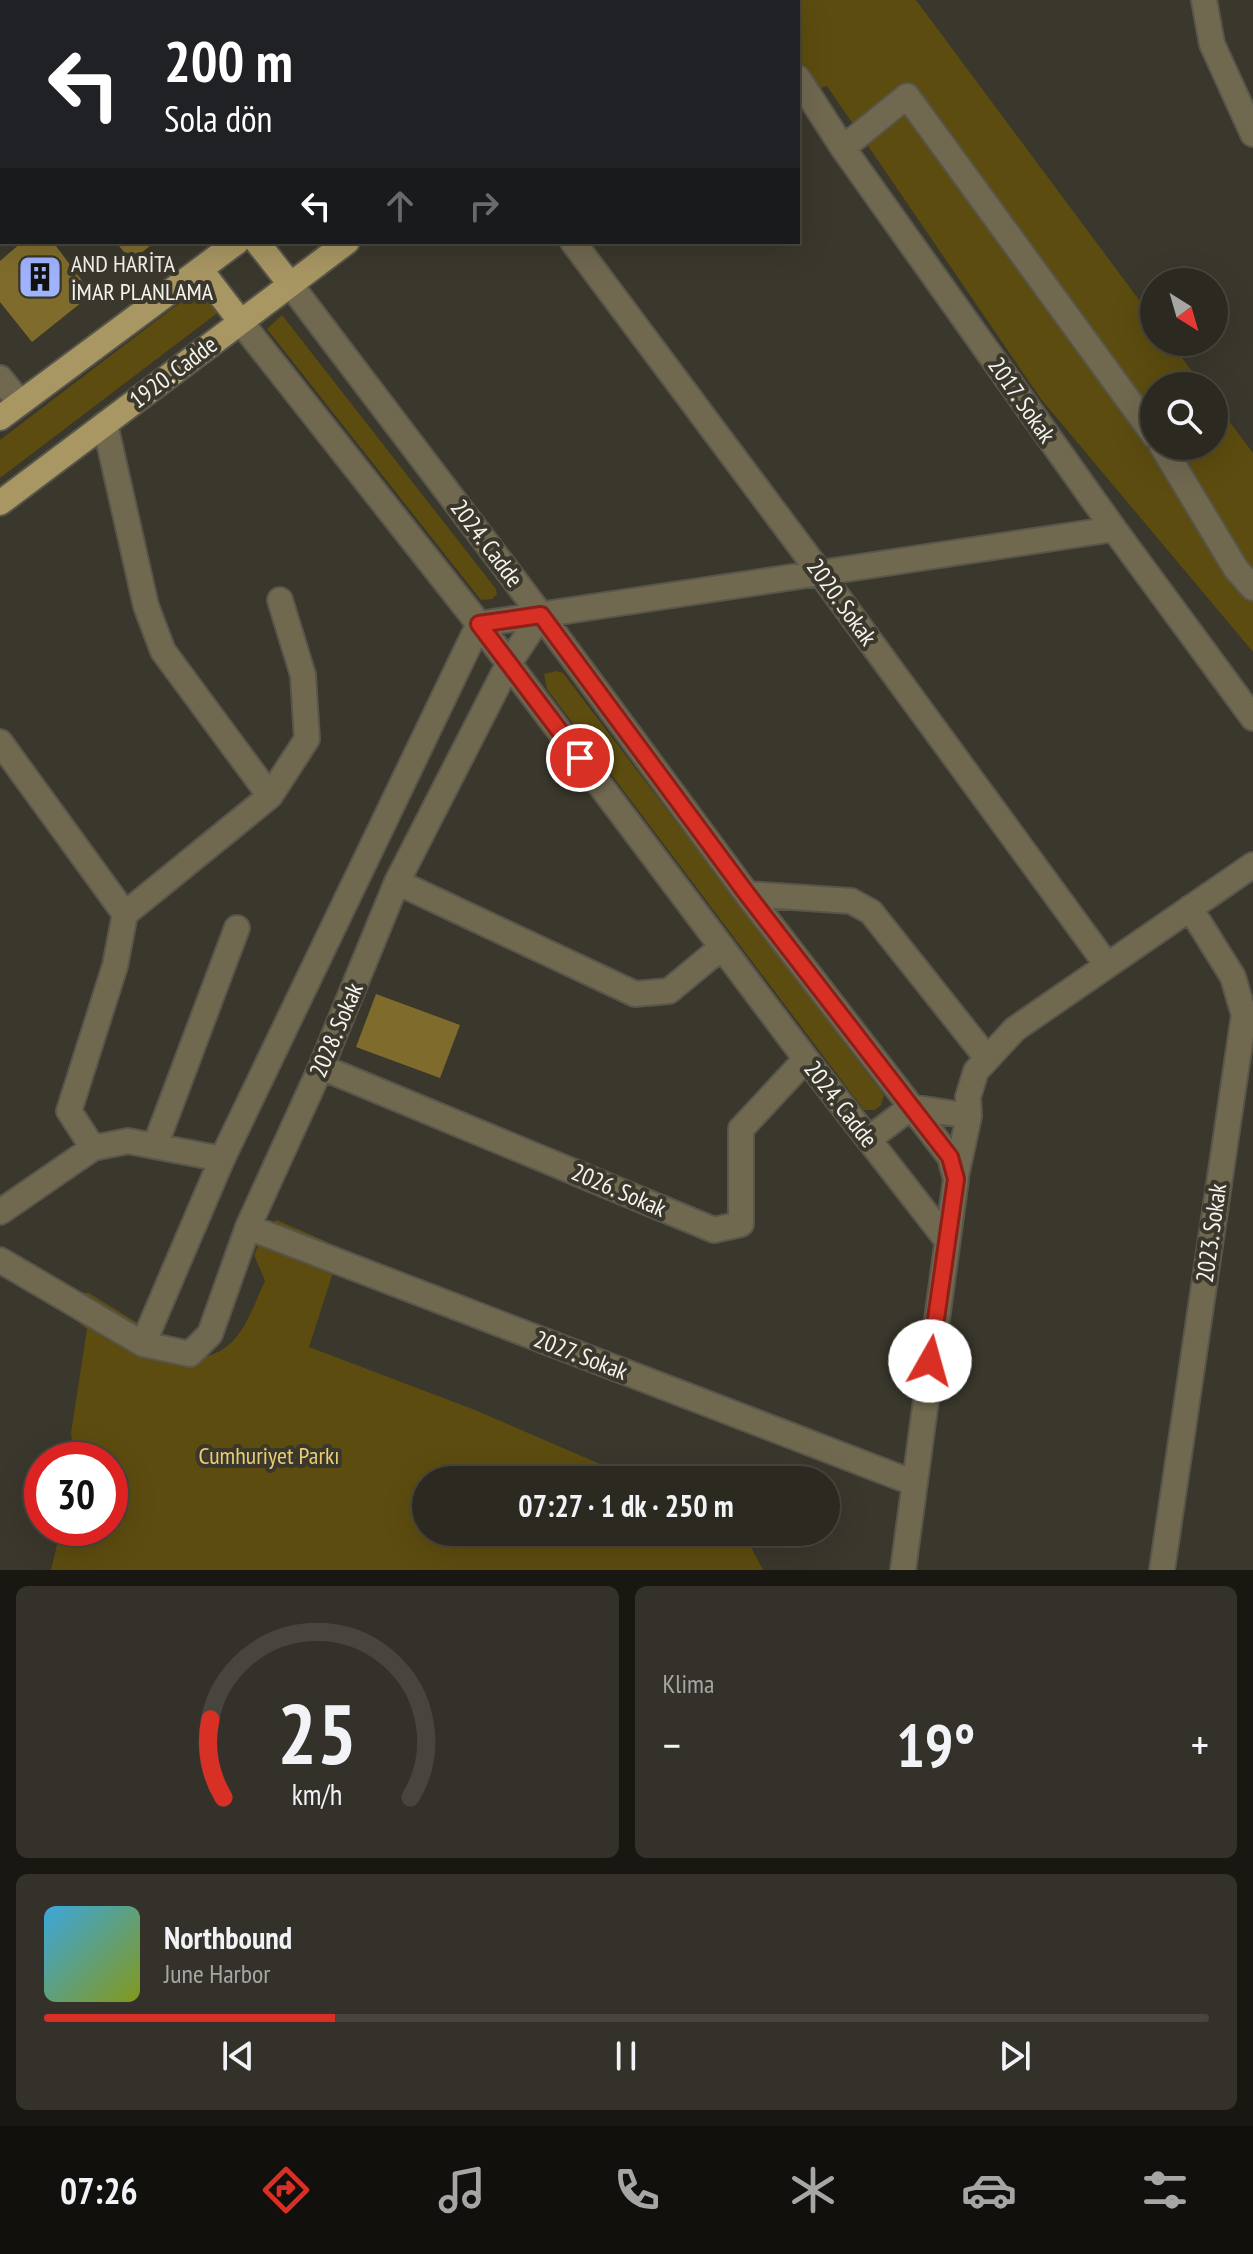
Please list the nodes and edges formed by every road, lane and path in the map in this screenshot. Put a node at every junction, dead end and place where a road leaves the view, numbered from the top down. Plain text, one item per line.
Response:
1 (1204, 0) edge
2 (800, 81) edge
3 (1253, 134) edge
4 (843, 148) junction
5 (234, 244) edge
6 (259, 244) edge
7 (344, 244) edge
8 (574, 244) edge
9 (201, 270) junction
10 (290, 284) junction
11 (240, 321) junction
12 (0, 378) edge
13 (20, 403) junction
14 (1140, 416) edge
15 (0, 418) edge
16 (105, 424) junction
17 (1170, 460) edge
18 (0, 503) edge
19 (1114, 529) junction
20 (821, 574) junction
21 (1253, 588) edge
22 (280, 600) dead end
23 (541, 615) junction
24 (479, 624) junction
25 (509, 663) junction
26 (1253, 718) edge
27 (0, 742) edge
28 (270, 796) junction
29 (1253, 865) edge
30 (397, 882) junction
31 (747, 894) junction
32 (1190, 908) junction
33 (125, 914) junction
34 (237, 928) dead end
35 (722, 947) junction
36 (1107, 965) junction
37 (987, 1058) junction
38 (806, 1059) junction
39 (321, 1067) junction
40 (911, 1107) junction
41 (969, 1116) junction
42 (869, 1139) junction
43 (155, 1146) junction
44 (93, 1148) junction
45 (222, 1159) junction
46 (956, 1179) junction
47 (0, 1212) edge
48 (248, 1227) junction
49 (946, 1239) junction
50 (0, 1260) edge
51 (143, 1344) junction
52 (914, 1483) junction
53 (903, 1570) edge
54 (1162, 1570) edge

1 - 3 street
2 - 4 street, 2017. Sokak
4 - 14 street
4 - 19 street, 2017. Sokak
5 - 9 main road
6 - 10 main road
7 - 10 main road, 1920. Cadde
8 - 20 street, 2020. Sokak
9 - 11 main road
9 - 13 main road
10 - 11 main road, 1920. Cadde
10 - 23 street, 2024. Cadde
11 - 16 main road, 1920. Cadde
11 - 24 street, 2024. Cadde
12 - 13 street
13 - 15 main road
16 - 18 main road, 1920. Cadde
16 - 28 street
17 - 21 street
19 - 20 street
19 - 26 street, 2017. Sokak
20 - 23 street
20 - 36 street, 2020. Sokak
22 - 28 street
23 - 24 street
23 - 25 street, 2028. Sokak
23 - 31 street, 2024. Cadde
24 - 25 street, 2024. Cadde
24 - 45 street, 2028. Sokak
25 - 30 street, 2028. Sokak
25 - 35 street, 2024. Cadde
27 - 33 street
28 - 33 street
29 - 32 street
30 - 35 street
30 - 39 street, 2028. Sokak
31 - 37 street
31 - 40 street, 2024. Cadde
32 - 36 street
32 - 54 street, 2023. Sokak
33 - 44 street
34 - 43 street
35 - 38 street, 2024. Cadde
36 - 37 street
37 - 41 street
38 - 39 street, 2026. Sokak
38 - 42 street, 2024. Cadde
39 - 48 street, 2028. Sokak
40 - 41 street
40 - 42 street
40 - 46 street, 2024. Cadde
41 - 46 street
42 - 49 street, 2024. Cadde
43 - 44 street
43 - 45 street
44 - 47 street
45 - 51 street, 2028. Sokak
46 - 49 street
48 - 51 street, 2028. Sokak
48 - 52 street, 2027. Sokak
49 - 52 street
50 - 51 street, 2028. Sokak
52 - 53 street

